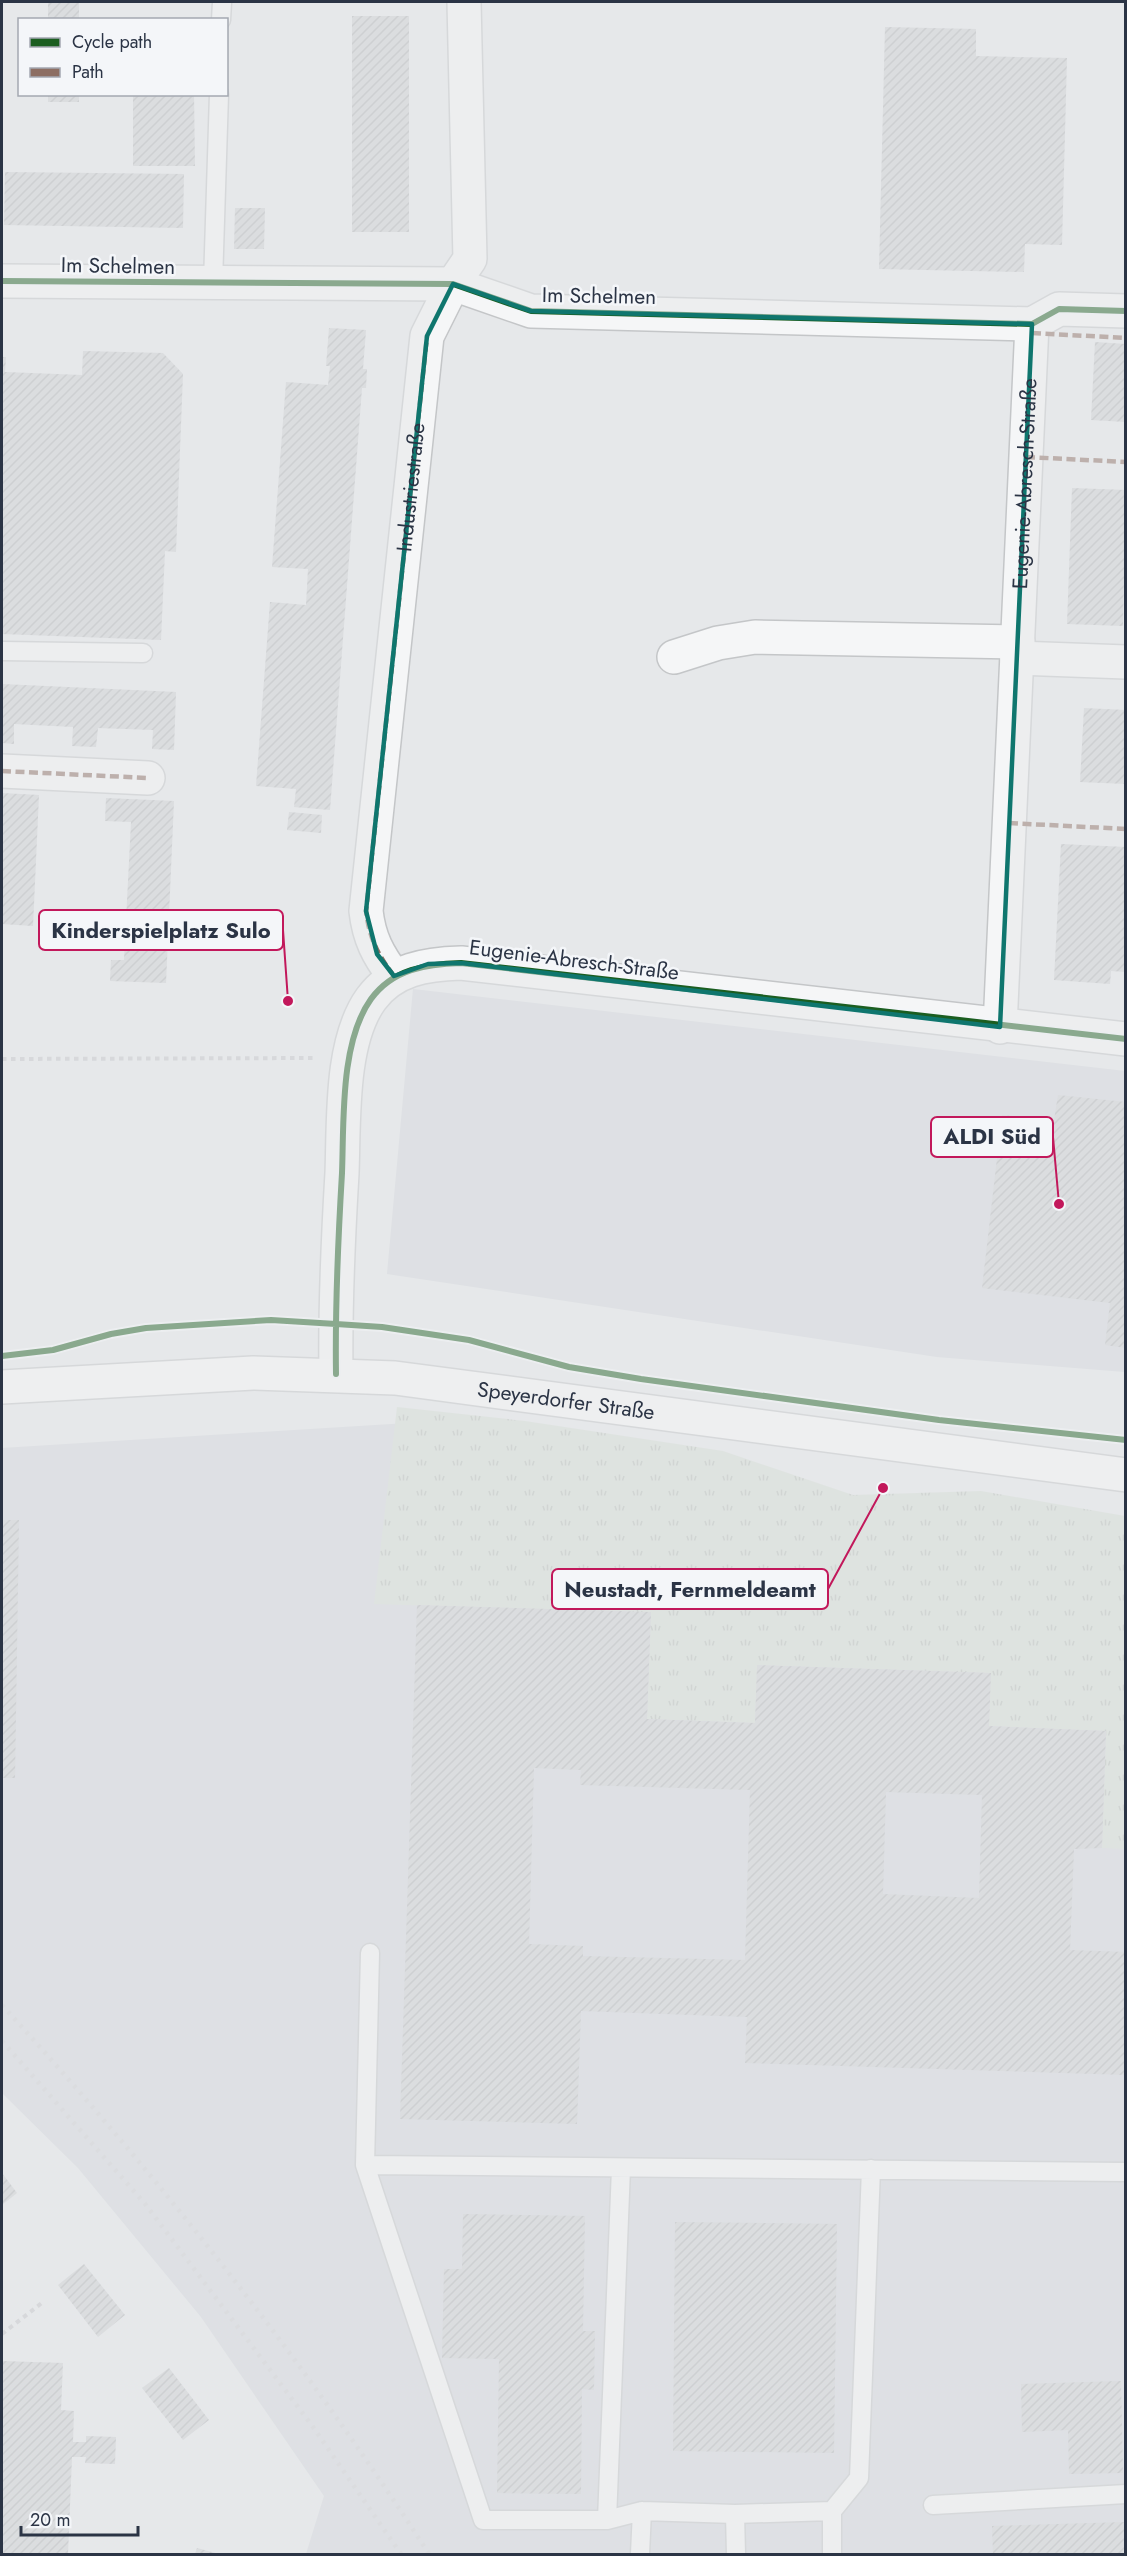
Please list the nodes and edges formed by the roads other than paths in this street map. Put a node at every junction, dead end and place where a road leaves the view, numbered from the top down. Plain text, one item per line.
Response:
1 (222, 2) edge
2 (464, 2) edge
3 (221, 18) edge
4 (219, 96) edge
5 (2, 281) edge
6 (213, 283) junction
7 (453, 284) junction
8 (1125, 311) edge
9 (1032, 324) junction
10 (1017, 650) junction
11 (2, 651) edge
12 (143, 653) dead end
13 (674, 657) dead end
14 (1125, 662) edge
15 (2, 771) edge
16 (148, 778) dead end
17 (394, 976) junction
18 (1000, 1027) junction
19 (1125, 1039) edge
20 (336, 1374) junction
21 (2, 1388) edge
22 (1125, 1475) edge
23 (370, 1953) dead end
24 (365, 2165) junction
25 (621, 2168) junction
26 (871, 2169) junction
27 (1125, 2172) edge
28 (1125, 2494) edge
29 (933, 2505) dead end
30 (642, 2511) junction
31 (832, 2511) junction
32 (735, 2514) junction
33 (607, 2520) junction
34 (640, 2554) edge
35 (736, 2554) edge
36 (832, 2554) edge

1 - 3 lane
2 - 7 street, Industriestraße
4 - 6 lane
5 - 6 street, Im Schelmen
6 - 7 street, Im Schelmen
7 - 9 street, Im Schelmen
7 - 17 street, Industriestraße
8 - 9 street
9 - 10 street, Eugenie-Abresch-Straße
10 - 13 street
10 - 14 street
10 - 18 street, Eugenie-Abresch-Straße
11 - 12 lane
15 - 16 street
17 - 18 street, Eugenie-Abresch-Straße
17 - 20 street, Eugenie-Abresch-Straße
18 - 19 street, Eugenie-Abresch-Straße
20 - 21 street, Speyerdorfer Straße
20 - 22 street, Speyerdorfer Straße
23 - 24 lane
24 - 25 lane
24 - 33 lane
25 - 26 lane
25 - 33 lane
26 - 27 lane
26 - 31 lane
28 - 29 lane
30 - 32 lane
30 - 33 lane
30 - 34 lane
31 - 32 lane
31 - 36 lane
32 - 35 lane

